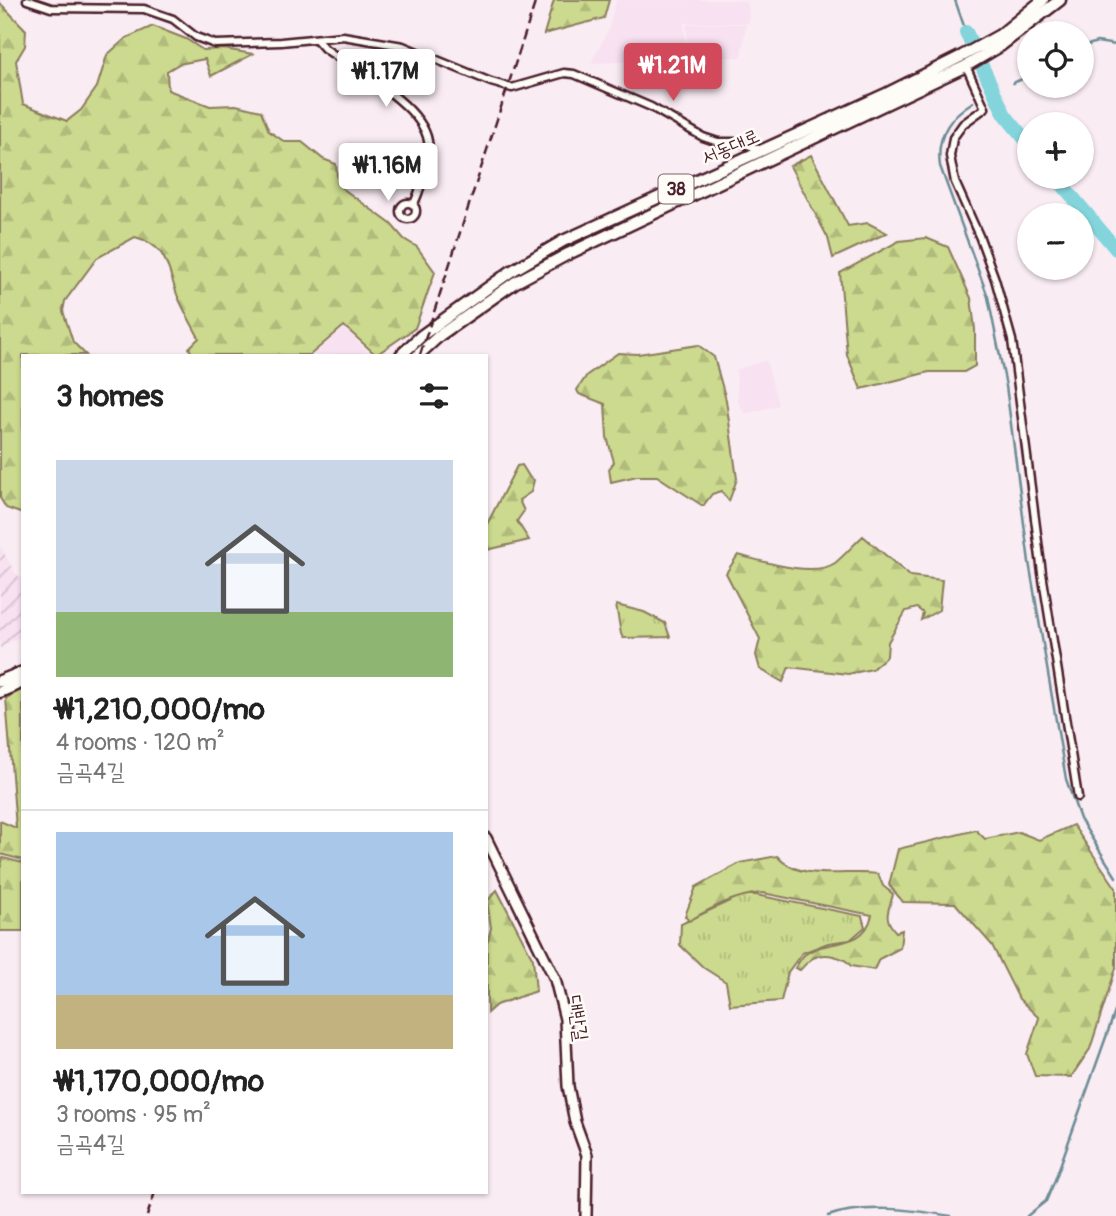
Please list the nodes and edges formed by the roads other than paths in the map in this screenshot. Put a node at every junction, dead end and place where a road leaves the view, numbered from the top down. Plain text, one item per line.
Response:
1 (27, 0) edge
2 (1043, 0) edge
3 (1060, 0) edge
4 (316, 39) junction
5 (985, 49) junction
6 (969, 60) junction
7 (763, 150) junction
8 (413, 205) dead end
9 (402, 354) edge
10 (419, 354) edge
11 (21, 673) edge
12 (0, 681) edge
13 (21, 683) edge
14 (0, 692) edge
15 (1078, 797) dead end
16 (488, 842) edge
17 (586, 1216) edge

1 - 4 street
2 - 5 main road, 서동대로 / 38
3 - 5 main road, 서동대로 / 38
4 - 7 street
4 - 8 street
5 - 6 main road, 서동대로 / 38
6 - 7 main road, 서동대로 / 38
6 - 10 main road, 서동대로 / 38
6 - 15 street
7 - 9 main road, 서동대로 / 38
11 - 12 main road
13 - 14 main road
16 - 17 street, 대반길

